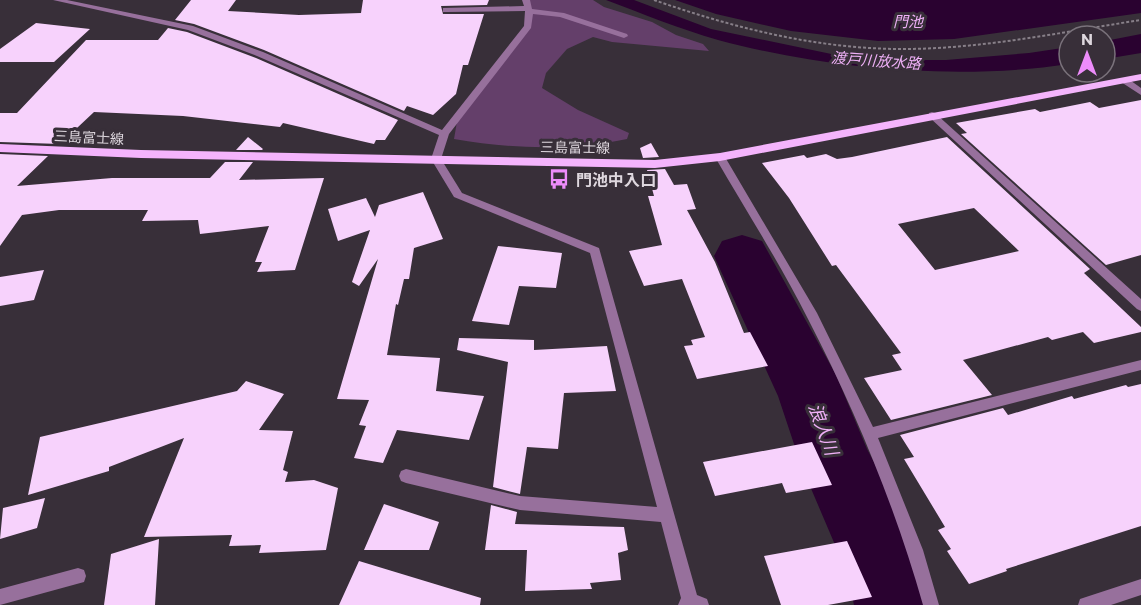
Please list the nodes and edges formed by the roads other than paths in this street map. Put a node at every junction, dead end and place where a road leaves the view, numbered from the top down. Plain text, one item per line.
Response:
1 (57, 0) edge
2 (528, 6) edge
3 (446, 10) dead end
4 (624, 36) dead end
5 (1141, 77) edge
6 (1124, 80) junction
7 (1141, 92) edge
8 (932, 115) junction
9 (444, 134) junction
10 (0, 148) edge
11 (720, 157) junction
12 (436, 159) junction
13 (1141, 306) edge
14 (1141, 365) edge
15 (869, 434) junction
16 (406, 476) dead end
17 (666, 515) junction
18 (78, 576) dead end
19 (1141, 586) edge
20 (0, 597) edge
21 (692, 603) edge
22 (931, 605) edge
23 (1086, 605) edge

1 - 9 street
2 - 3 street
2 - 4 street
2 - 9 street
5 - 6 main road, 三島富士線
6 - 7 street
6 - 8 main road, 三島富士線
8 - 11 main road, 三島富士線
8 - 13 street
9 - 12 street
10 - 12 main road, 三島富士線
11 - 12 main road, 三島富士線
11 - 15 street
12 - 17 street
14 - 15 street
15 - 22 street
16 - 17 street
17 - 21 street
18 - 20 street
19 - 23 street

